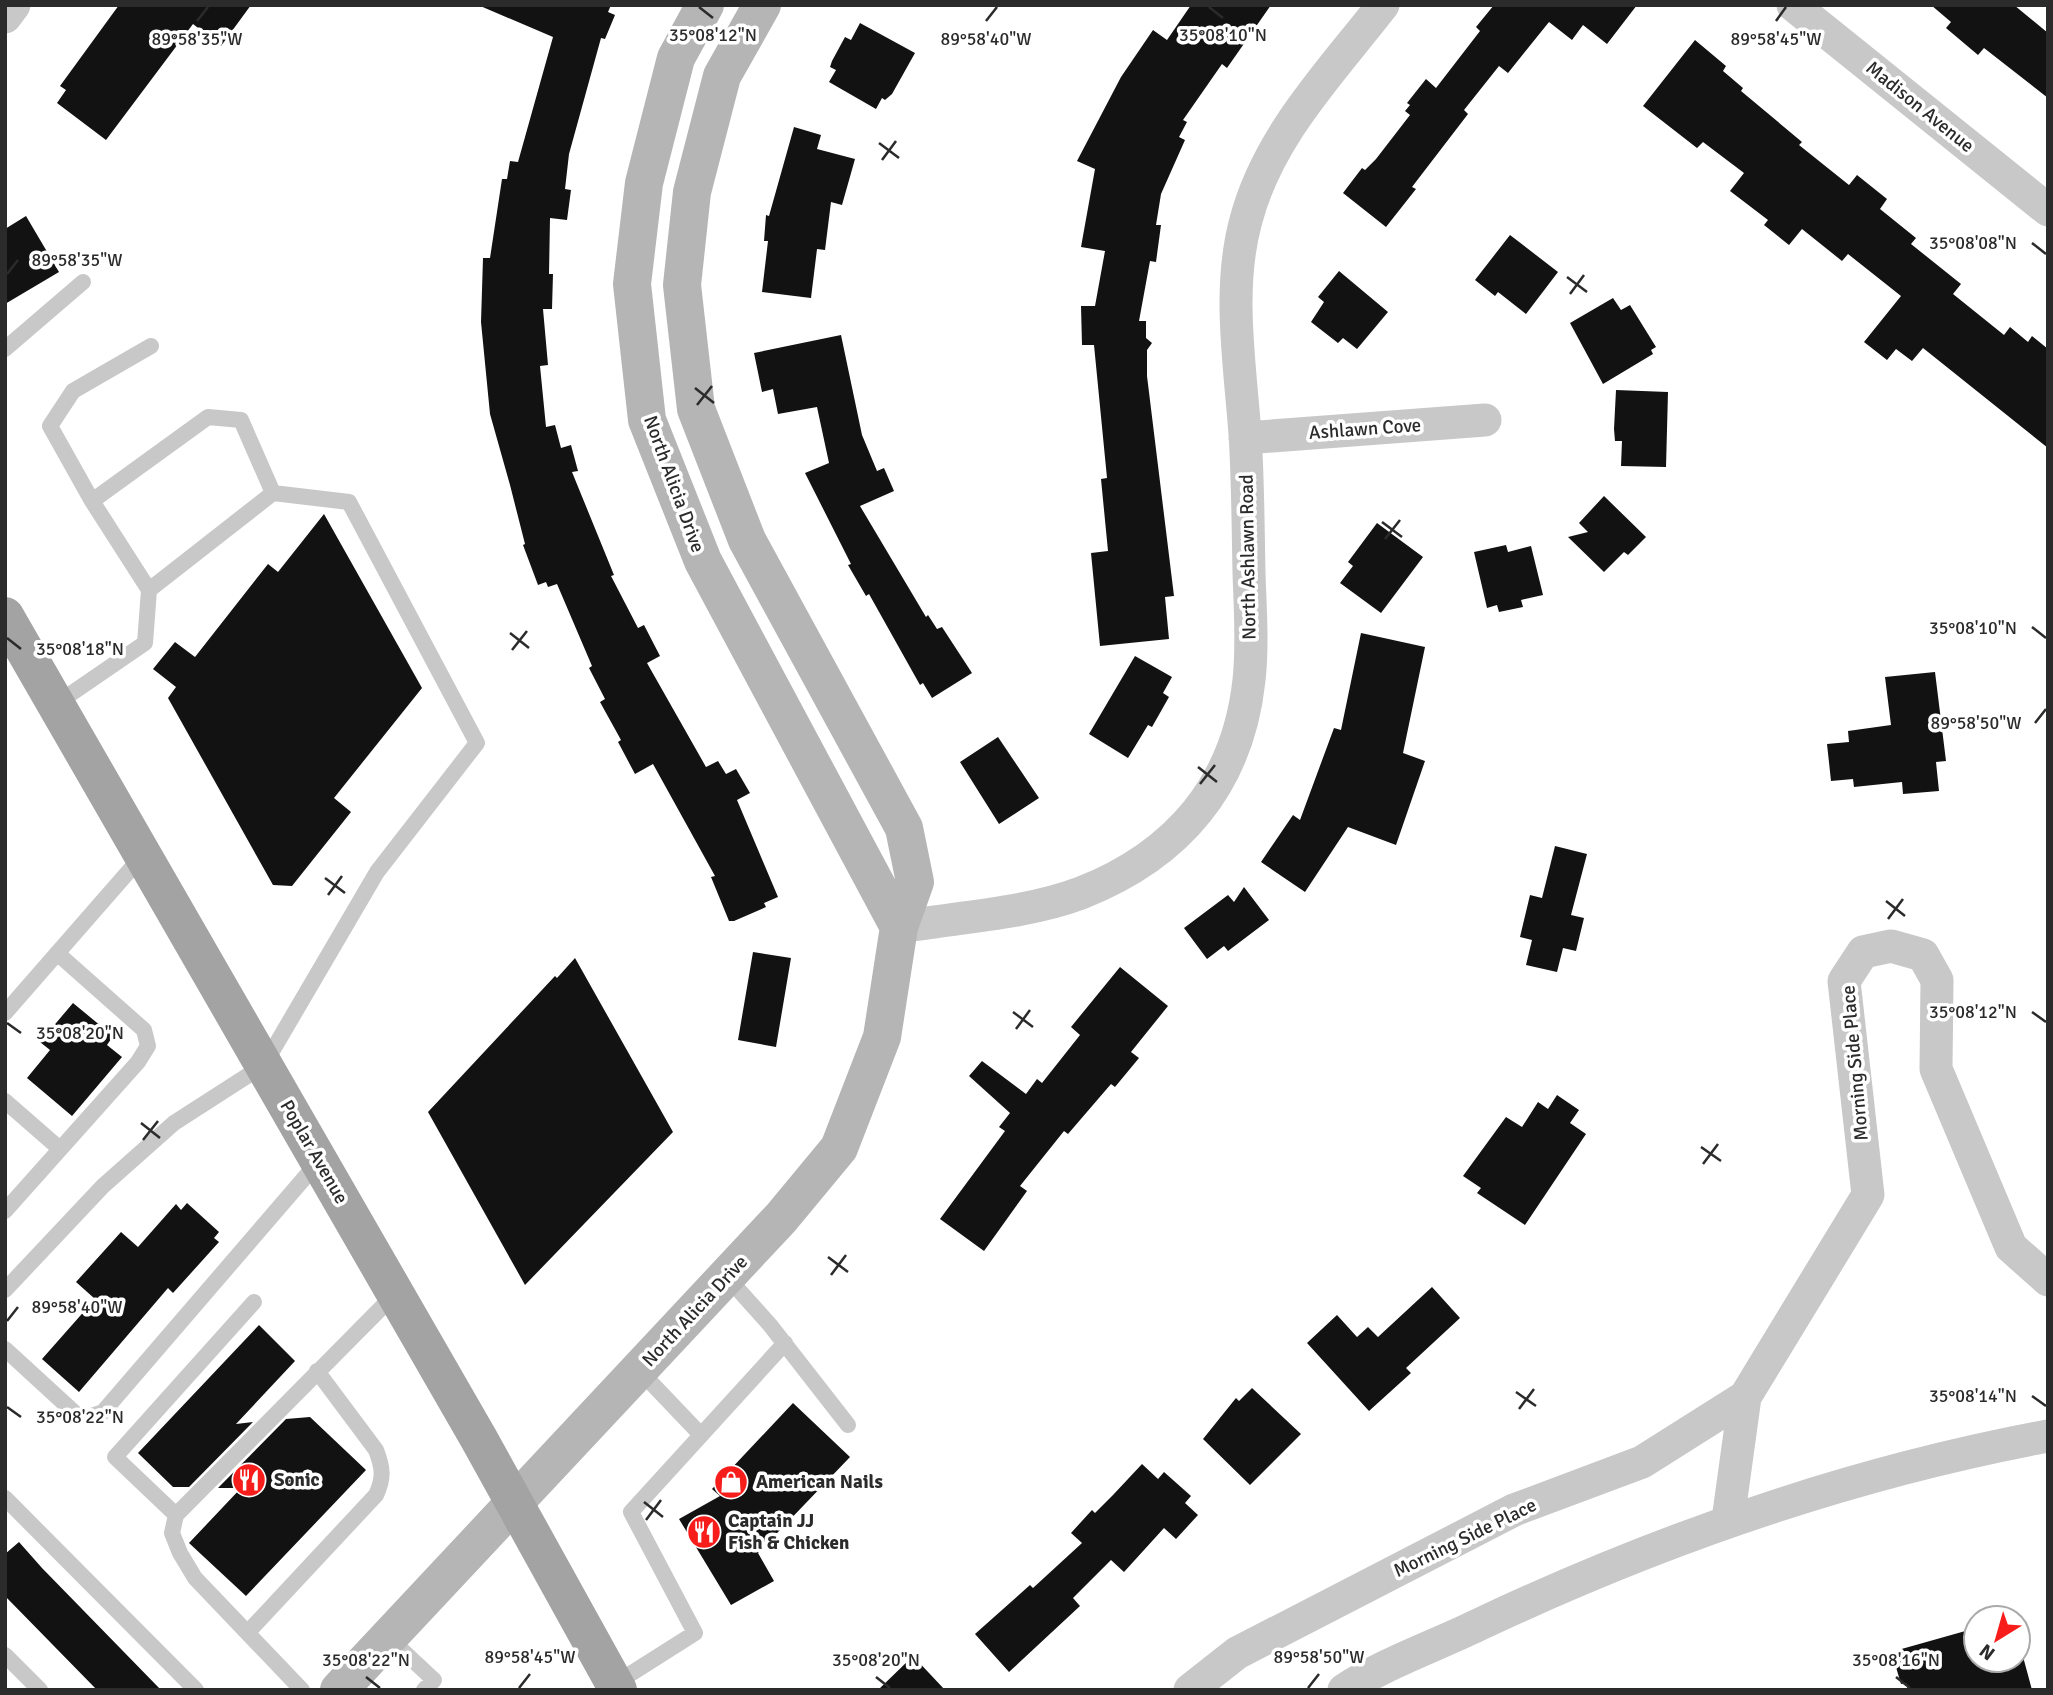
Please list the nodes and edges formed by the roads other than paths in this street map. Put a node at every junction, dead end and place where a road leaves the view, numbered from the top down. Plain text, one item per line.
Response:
1 (14, 5) edge
2 (705, 5) edge
3 (762, 5) edge
4 (1383, 5) edge
5 (1793, 5) edge
6 (5, 17) edge
7 (2048, 210) edge
8 (83, 282) dead end
9 (151, 346) dead end
10 (5, 349) edge
11 (1485, 420) dead end
12 (1245, 438) junction
13 (273, 493) junction
14 (92, 501) junction
15 (149, 590) junction
16 (5, 616) edge
17 (56, 704) junction
18 (143, 855) junction
19 (899, 926) junction
20 (57, 953) junction
21 (5, 1013) edge
22 (264, 1065) junction
23 (5, 1101) edge
24 (60, 1149) junction
25 (319, 1161) junction
26 (5, 1211) edge
27 (727, 1277) junction
28 (2048, 1280) edge
29 (5, 1290) edge
30 (396, 1294) junction
31 (254, 1303) dead end
32 (785, 1343) junction
33 (5, 1349) edge
34 (639, 1370) junction
35 (317, 1371) junction
36 (1745, 1397) junction
37 (848, 1425) dead end
38 (701, 1435) junction
39 (2048, 1436) edge
40 (5, 1498) edge
41 (515, 1503) junction
42 (176, 1515) junction
43 (1728, 1520) junction
44 (249, 1631) junction
45 (389, 1639) junction
46 (5, 1655) edge
47 (434, 1686) edge
48 (613, 1688) edge
49 (40, 1690) edge
50 (196, 1690) edge
51 (302, 1690) edge
52 (339, 1690) edge
53 (1190, 1690) edge
54 (1344, 1690) edge

1 - 6 street
2 - 19 main road, North Alicia Drive
3 - 19 main road, North Alicia Drive
4 - 12 street, North Ashlawn Road
5 - 7 street, Madison Avenue
8 - 10 lane
9 - 14 lane
11 - 12 street, Ashlawn Cove
12 - 19 street, North Ashlawn Road
13 - 14 lane
13 - 15 lane
13 - 22 lane
14 - 15 lane
15 - 17 lane
16 - 17 main road, Poplar Avenue
17 - 18 main road, Poplar Avenue
18 - 20 lane
18 - 22 main road, Poplar Avenue
19 - 27 main road, North Alicia Drive
20 - 21 lane
20 - 24 lane
22 - 25 main road, Poplar Avenue
22 - 29 lane
23 - 24 lane
24 - 26 lane
25 - 30 main road, Poplar Avenue
25 - 33 lane
27 - 32 lane
27 - 34 main road, North Alicia Drive
28 - 36 street, Morning Side Place
30 - 35 lane
30 - 41 main road, Poplar Avenue
31 - 42 lane
32 - 37 lane
32 - 38 lane
34 - 38 lane
34 - 41 main road, North Alicia Drive
35 - 42 lane
35 - 44 lane
36 - 43 street, Morning Side Place
36 - 53 street, Morning Side Place
38 - 48 lane
39 - 43 street
40 - 50 lane
41 - 45 main road, North Alicia Drive
41 - 48 main road, Poplar Avenue
42 - 44 lane
43 - 54 street
44 - 51 lane
45 - 47 lane
45 - 52 main road, North Alicia Drive
46 - 49 lane

